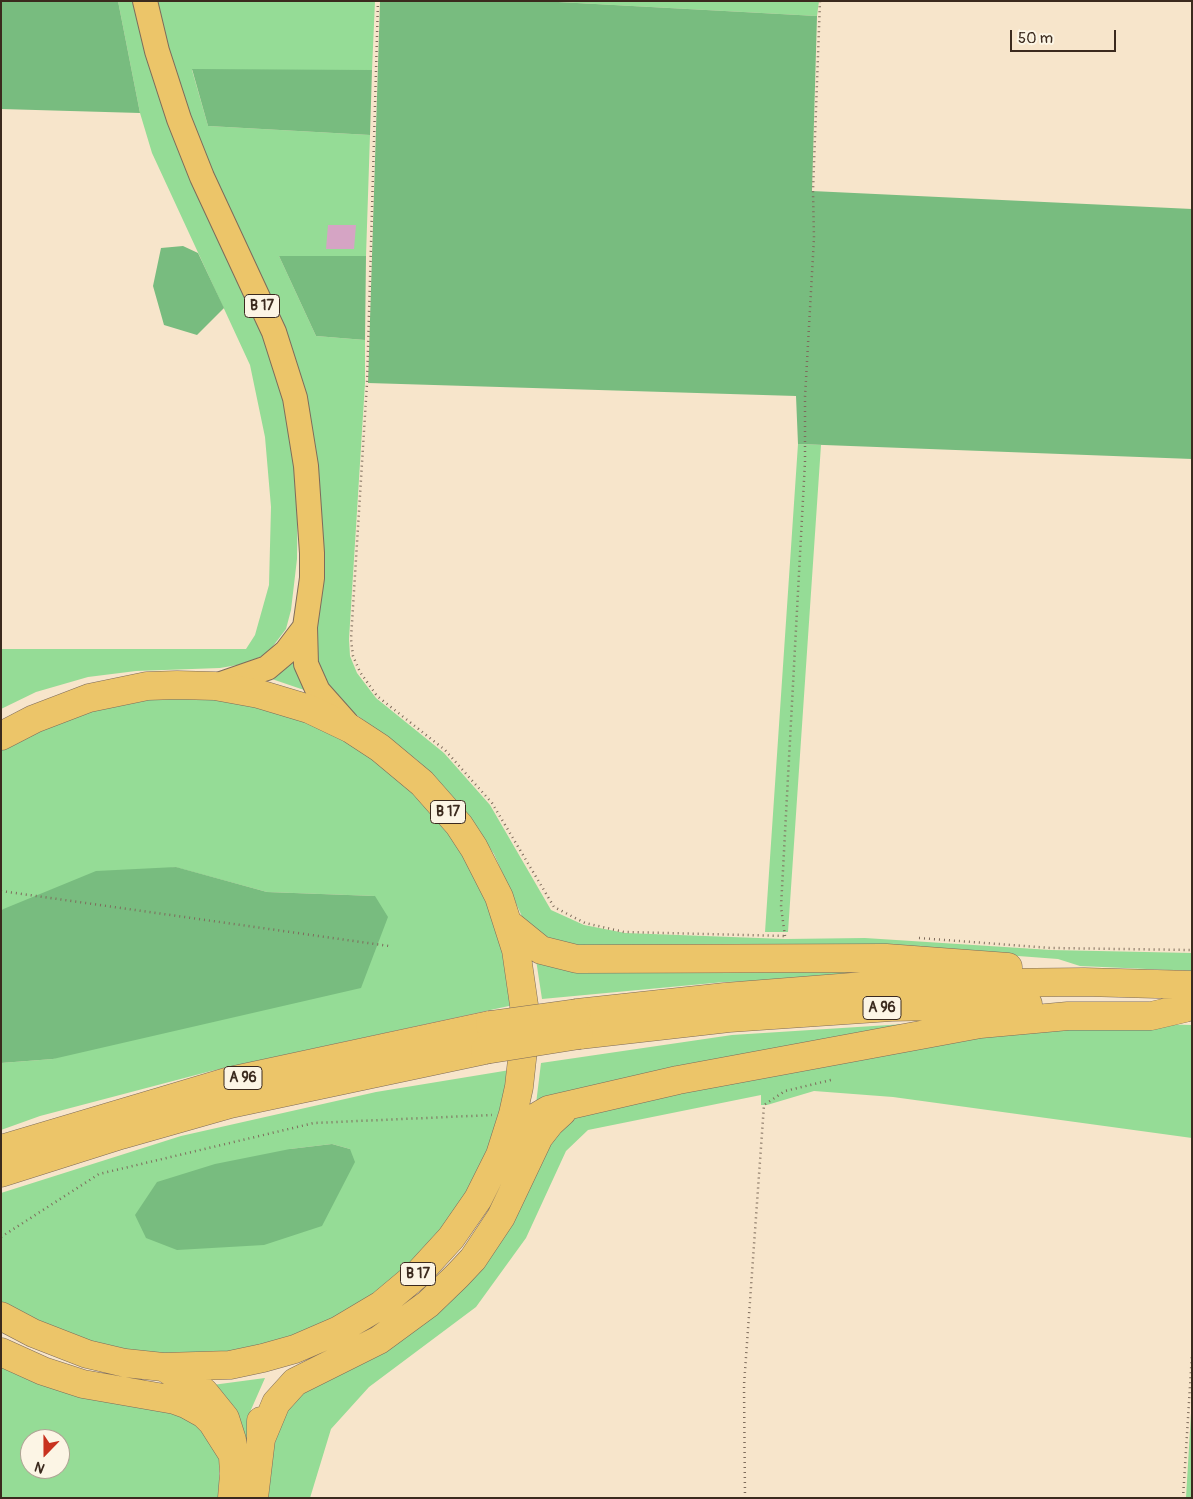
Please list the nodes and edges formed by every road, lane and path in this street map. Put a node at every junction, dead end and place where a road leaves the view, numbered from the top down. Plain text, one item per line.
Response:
1 (145, 1) edge
2 (378, 1) edge
3 (820, 1) edge
4 (304, 626) junction
5 (215, 686) junction
6 (352, 730) junction
7 (1, 736) edge
8 (1, 891) edge
9 (508, 924) junction
10 (911, 938) dead end
11 (389, 946) dead end
12 (1192, 950) edge
13 (1084, 982) junction
14 (1190, 1000) edge
15 (578, 1024) junction
16 (488, 1038) junction
17 (831, 1080) dead end
18 (581, 1102) junction
19 (513, 1114) junction
20 (1, 1149) edge
21 (500, 1155) junction
22 (1, 1173) edge
23 (1, 1237) edge
24 (1, 1316) edge
25 (295, 1349) junction
26 (1, 1352) edge
27 (1192, 1354) edge
28 (163, 1367) junction
29 (262, 1439) junction
30 (233, 1456) junction
31 (232, 1498) edge
32 (254, 1498) edge
33 (745, 1498) edge
34 (1183, 1498) edge

1 - 4 main road, B 17
2 - 3 path
4 - 5 main road, B 17
4 - 6 main road, B 17
5 - 6 highway, B 17
5 - 7 highway, B 17
6 - 9 highway, B 17
8 - 11 path
9 - 13 highway
9 - 19 highway, B 17
10 - 12 path
13 - 14 highway, A 96
13 - 15 highway, A 96
14 - 15 highway, A 96
14 - 18 highway
15 - 16 highway, A 96, bridge
16 - 20 highway, A 96
16 - 22 highway, A 96
17 - 33 path
18 - 21 highway
18 - 29 highway
19 - 21 highway, B 17
19 - 23 path
21 - 25 highway, B 17
24 - 28 highway, B 17
25 - 28 highway, B 17
25 - 29 highway
26 - 30 highway
27 - 34 path
28 - 30 highway, B 17
29 - 32 highway
30 - 31 highway, B 17

